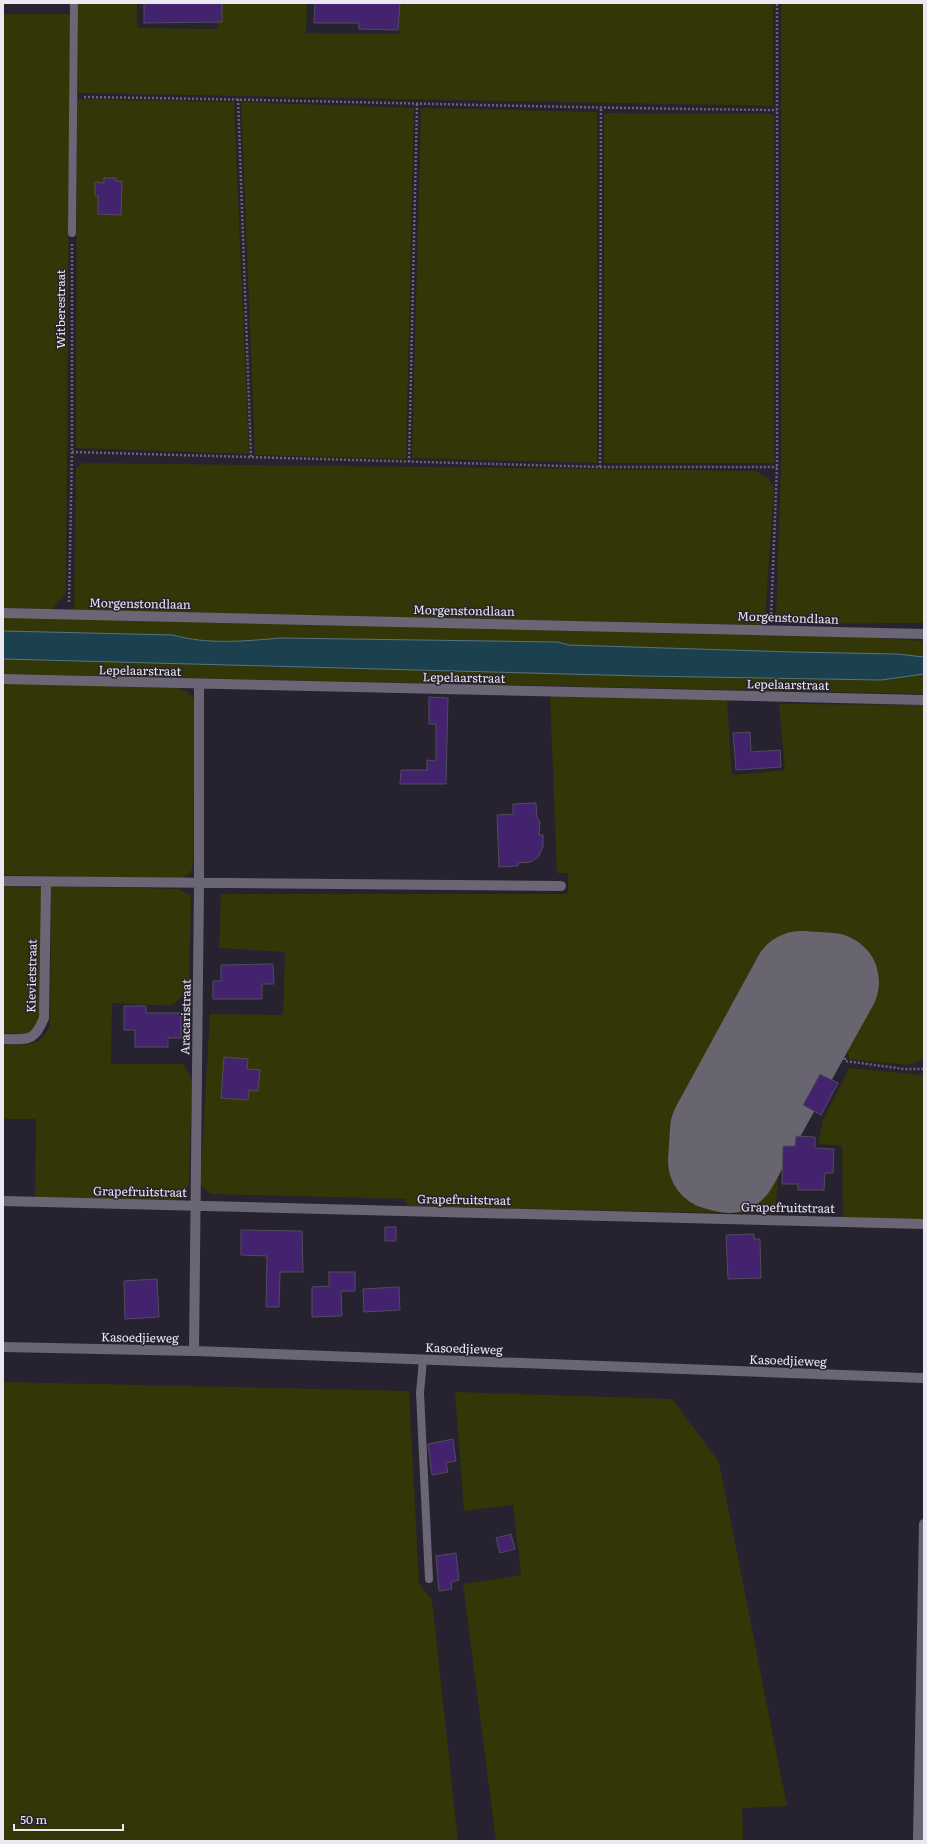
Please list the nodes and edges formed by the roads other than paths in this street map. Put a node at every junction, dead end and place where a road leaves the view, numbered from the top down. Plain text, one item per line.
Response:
1 (74, 3) edge
2 (72, 233) road end
3 (3, 613) edge
4 (924, 634) edge
5 (3, 679) edge
6 (199, 684) junction
7 (924, 700) edge
8 (3, 881) edge
9 (46, 882) junction
10 (199, 884) junction
11 (561, 886) dead end
12 (3, 1039) edge
13 (3, 1201) edge
14 (195, 1206) junction
15 (924, 1224) edge
16 (3, 1347) edge
17 (194, 1351) junction
18 (423, 1360) junction
19 (924, 1378) edge
20 (924, 1524) edge
21 (429, 1579) dead end
22 (918, 1841) edge

1 - 2 lane
3 - 4 street, Morgenstondlaan
5 - 6 street, Lepelaarstraat
6 - 7 street, Lepelaarstraat
6 - 10 street, Aracaristraat
8 - 9 street
9 - 10 street
9 - 12 street, Kievietstraat
10 - 11 street
10 - 14 street, Aracaristraat
13 - 14 street, Grapefruitstraat
14 - 15 street, Grapefruitstraat
14 - 17 street, Aracaristraat
16 - 17 street, Kasoedjieweg
17 - 18 street, Kasoedjieweg
18 - 19 street, Kasoedjieweg
18 - 21 lane
20 - 22 street

